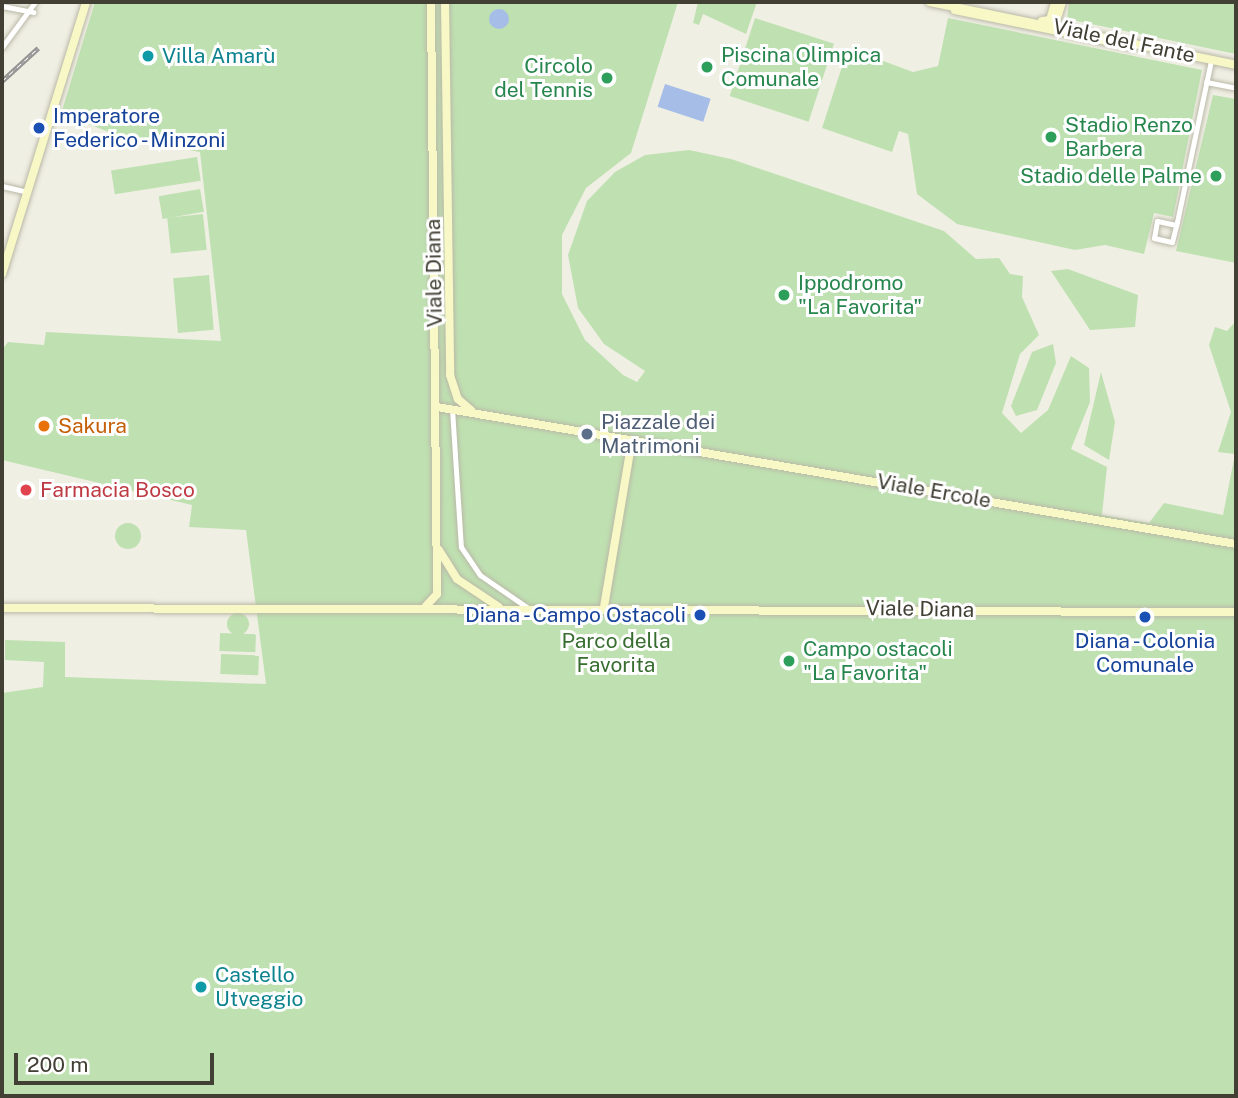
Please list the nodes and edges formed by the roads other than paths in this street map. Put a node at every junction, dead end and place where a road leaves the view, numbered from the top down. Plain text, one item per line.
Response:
1 (36, 2) edge
2 (86, 2) edge
3 (431, 2) edge
4 (445, 2) edge
5 (929, 2) edge
6 (1058, 2) edge
7 (2, 6) edge
8 (963, 10) junction
9 (33, 12) junction
10 (1055, 24) junction
11 (1120, 42) junction
12 (2, 47) edge
13 (1209, 60) junction
14 (1236, 65) edge
15 (1206, 82) junction
16 (1236, 88) edge
17 (2, 187) edge
18 (27, 192) junction
19 (1176, 225) junction
20 (2, 274) edge
21 (437, 407) junction
22 (452, 409) junction
23 (478, 413) junction
24 (632, 440) junction
25 (437, 544) junction
26 (1236, 544) edge
27 (604, 607) junction
28 (2, 608) edge
29 (420, 608) junction
30 (502, 608) junction
31 (528, 608) junction
32 (1236, 612) edge

1 - 9 street
2 - 18 street
3 - 21 street, Viale Diana
4 - 23 street, Viale Diana
5 - 8 street, Viale del Fante
6 - 8 street
6 - 10 street
7 - 9 street
8 - 10 street, Viale del Fante
8 - 11 street
9 - 12 street
10 - 11 street, Viale del Fante
11 - 13 street, Viale del Fante
13 - 14 street, Viale del Fante
13 - 15 street
15 - 16 street, Viale del Fante
15 - 19 street
17 - 18 street
18 - 20 street
19 - 19 street
21 - 22 street, Viale Ercole
21 - 25 street, Viale Diana
22 - 23 street, Viale Ercole
22 - 31 street
23 - 24 street, Viale Ercole
24 - 26 street, Viale Ercole
24 - 27 street
25 - 29 street, Viale Diana
25 - 30 street, Viale Diana
27 - 31 street, Viale Diana
27 - 32 street, Viale Diana
28 - 29 street
29 - 30 street, Viale Diana
30 - 31 street, Viale Diana

